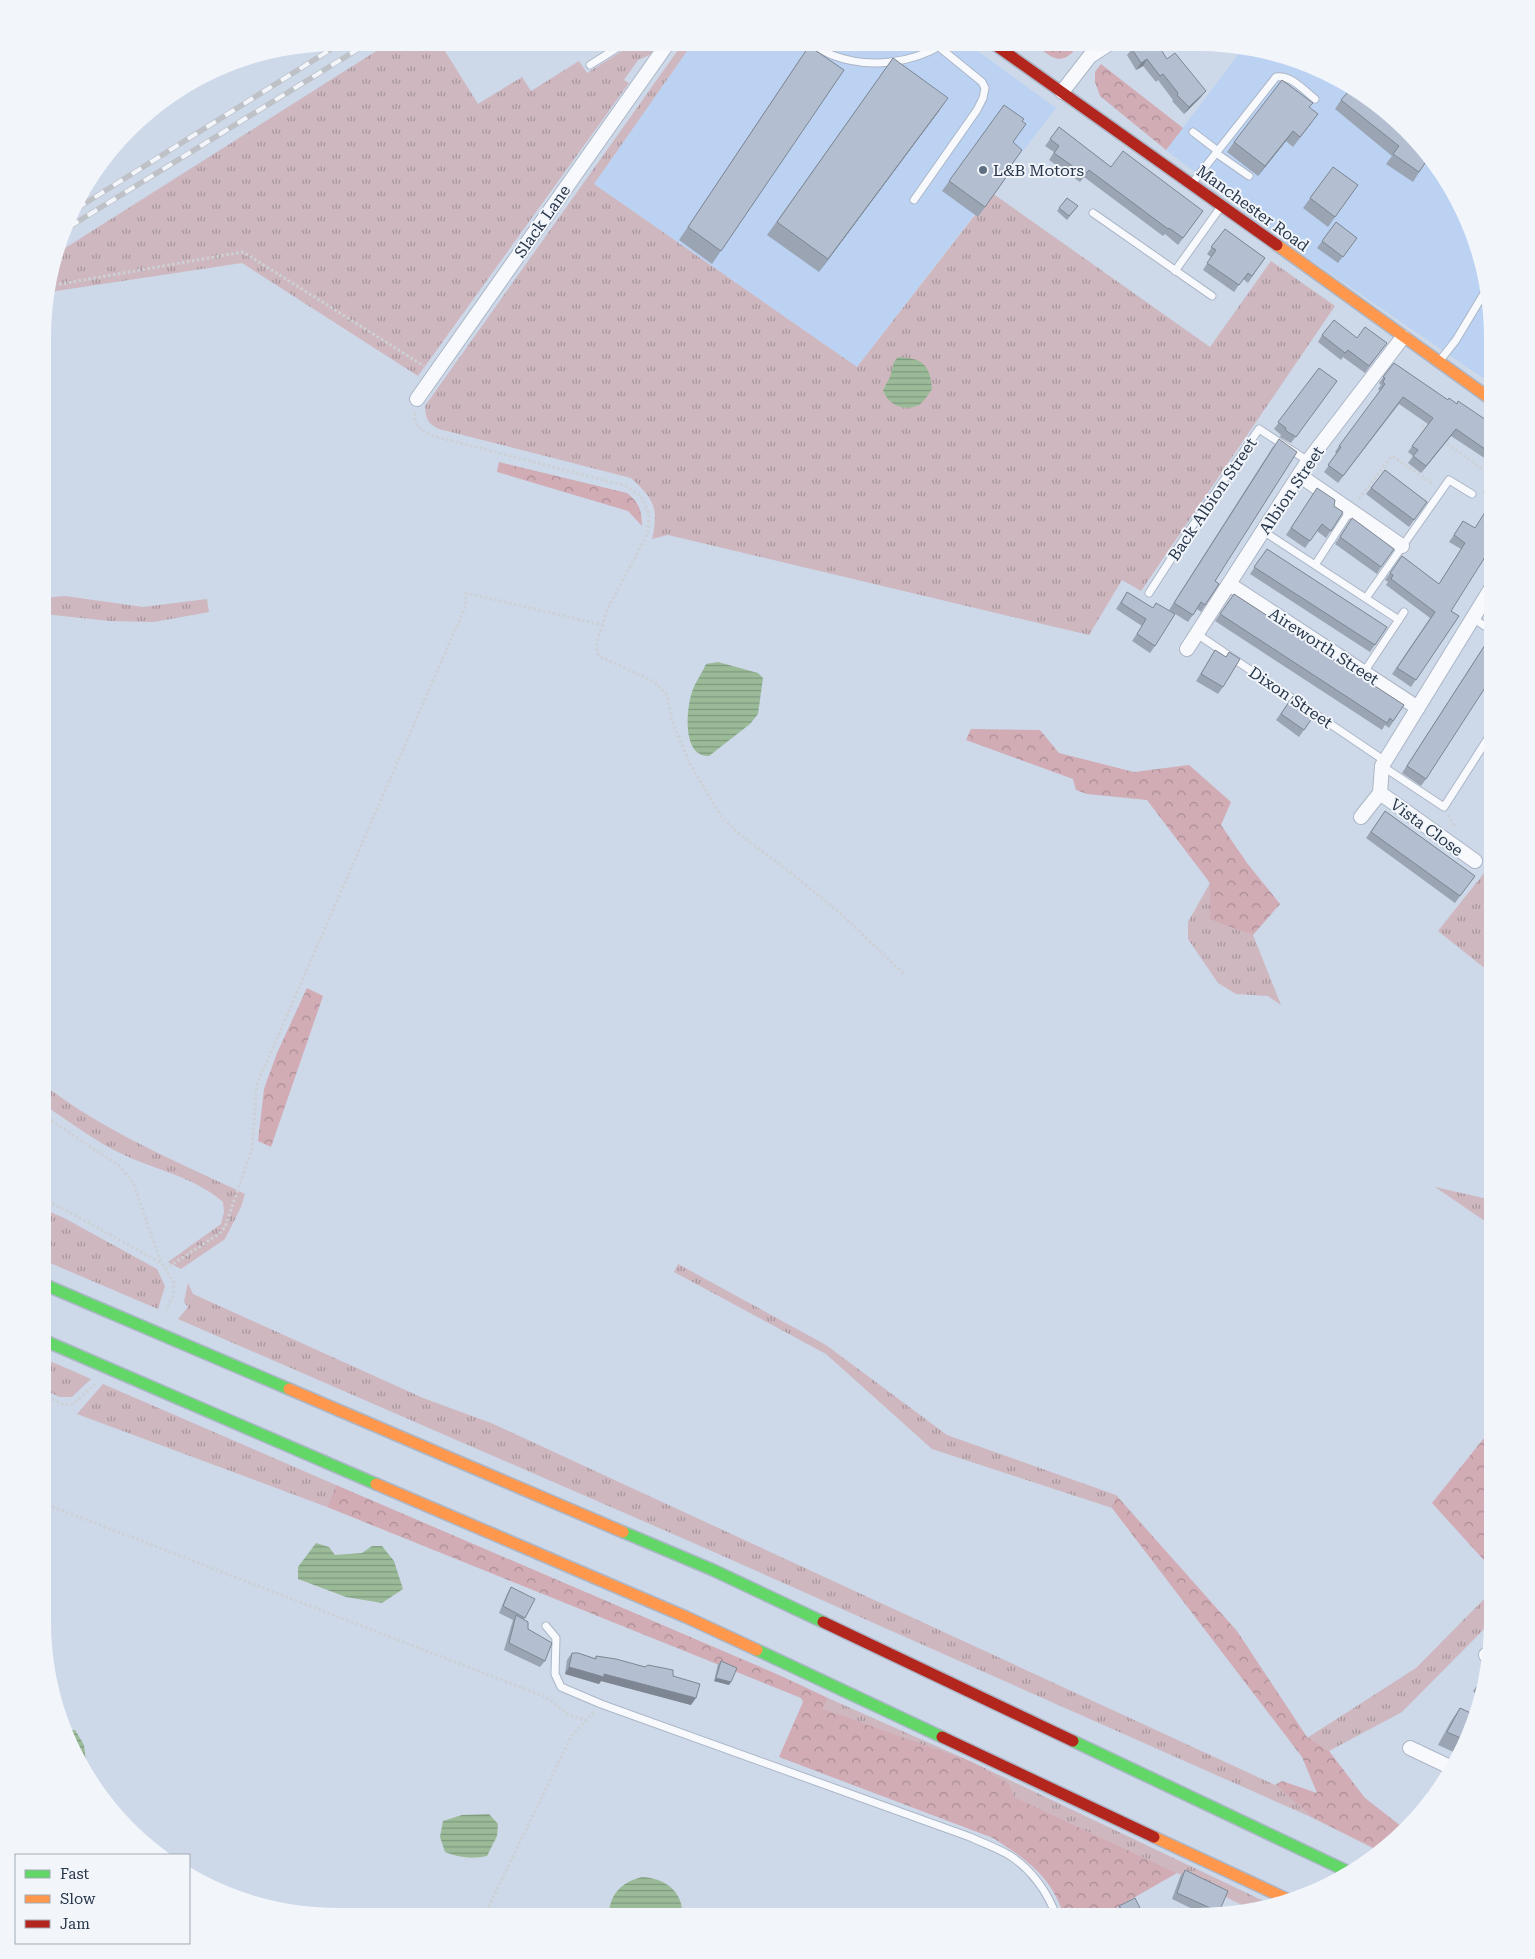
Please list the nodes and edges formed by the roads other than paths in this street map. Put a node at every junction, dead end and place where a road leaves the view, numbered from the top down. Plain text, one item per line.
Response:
1 (612, 51) edge
2 (663, 51) edge
3 (824, 51) edge
4 (934, 51) edge
5 (947, 51) edge
6 (1004, 51) edge
7 (1098, 51) edge
8 (590, 64) dead end
9 (1062, 92) junction
10 (1315, 99) dead end
11 (1193, 132) dead end
12 (1217, 152) junction
13 (1249, 176) dead end
14 (1192, 184) junction
15 (914, 200) dead end
16 (1222, 205) junction
17 (1092, 214) dead end
18 (1175, 271) junction
19 (1212, 296) dead end
20 (1481, 299) edge
21 (1403, 336) junction
22 (1440, 361) junction
23 (1484, 394) edge
24 (417, 399) road end
25 (1308, 461) junction
26 (1299, 476) junction
27 (1472, 494) dead end
28 (1350, 511) junction
29 (1263, 531) junction
30 (1402, 546) junction
31 (1316, 565) junction
32 (1229, 584) junction
33 (1149, 593) dead end
34 (1366, 598) junction
35 (1484, 600) edge
36 (1404, 612) dead end
37 (1473, 618) junction
38 (1399, 620) junction
39 (1484, 626) edge
40 (1197, 634) junction
41 (1187, 649) dead end
42 (1364, 672) junction
43 (1418, 708) junction
44 (1484, 744) edge
45 (1384, 764) junction
46 (1380, 793) junction
47 (1361, 818) dead end
48 (1475, 861) dead end
49 (51, 1287) edge
50 (51, 1343) edge
51 (546, 1626) dead end
52 (1410, 1748) dead end
53 (1445, 1765) edge
54 (1342, 1868) edge
55 (1280, 1896) edge
56 (1054, 1908) edge

1 - 8 lane
2 - 24 street, Slack Lane
3 - 4 lane
5 - 15 lane
6 - 9 main road, Manchester Road
7 - 9 street
9 - 14 main road, Manchester Road
10 - 12 lane
11 - 12 lane
12 - 13 lane
12 - 14 lane
14 - 16 main road, Manchester Road
16 - 18 lane
16 - 21 main road, Manchester Road
17 - 18 lane
18 - 19 lane
20 - 22 lane
21 - 22 main road, Manchester Road
21 - 25 street, Albion Street
22 - 23 main road, Manchester Road
25 - 26 street, Albion Street
25 - 33 lane, Back Albion Street
26 - 28 street
26 - 29 street, Albion Street
27 - 30 lane
28 - 30 street
28 - 31 lane
29 - 31 lane
29 - 32 street, Albion Street
30 - 34 lane
31 - 34 lane
32 - 40 street, Albion Street
32 - 42 street, Aireworth Street
34 - 38 lane
35 - 37 street
36 - 38 lane
37 - 39 lane
37 - 43 street
38 - 42 lane
40 - 41 street, Albion Street
40 - 45 lane, Dixon Street
42 - 43 street, Aireworth Street
43 - 45 street
44 - 45 lane, Dixon Street
45 - 46 street, Vista Close
46 - 47 street, Vista Close
46 - 48 street, Vista Close
49 - 54 main road
50 - 55 main road
51 - 56 lane
52 - 53 street

